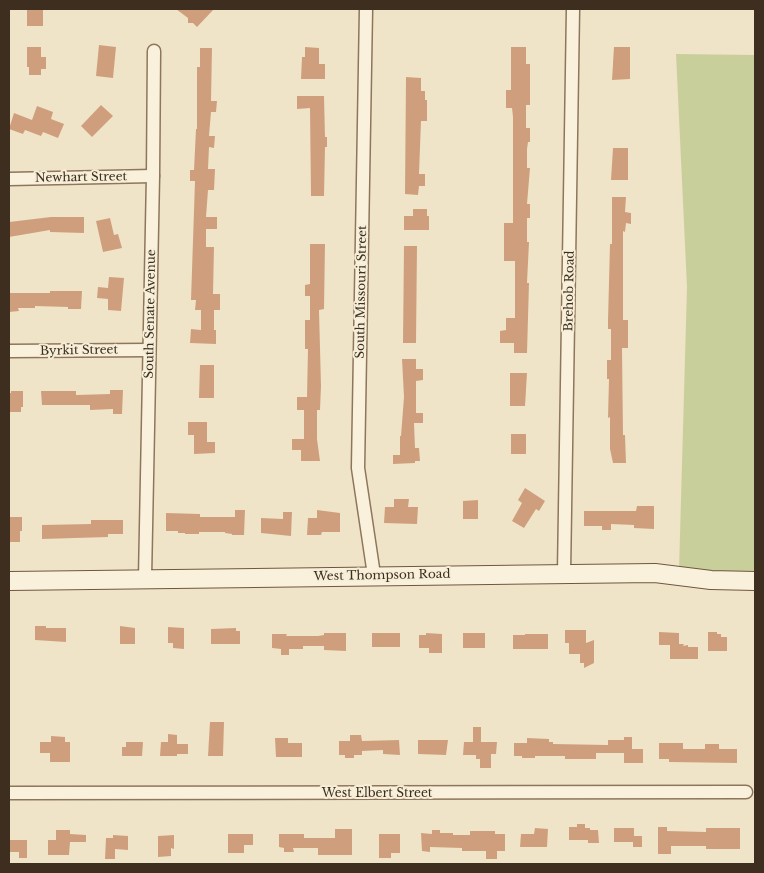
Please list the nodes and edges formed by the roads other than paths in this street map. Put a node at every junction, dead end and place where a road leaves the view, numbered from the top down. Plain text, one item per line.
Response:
1 (366, 9) edge
2 (573, 9) edge
3 (154, 51) dead end
4 (153, 176) junction
5 (9, 178) edge
6 (149, 350) junction
7 (9, 351) edge
8 (564, 573) junction
9 (374, 575) junction
10 (145, 578) junction
11 (9, 580) edge
12 (755, 581) edge
13 (746, 792) dead end
14 (9, 793) edge

1 - 9 street, South Missouri Street
2 - 8 street, Brehob Road
3 - 4 street, South Senate Avenue
4 - 5 street, Newhart Street
4 - 6 street, South Senate Avenue
6 - 7 street, Byrkit Street
6 - 10 street, South Senate Avenue
8 - 9 main road, West Thompson Road
8 - 12 main road, West Thompson Road
9 - 10 main road, West Thompson Road
10 - 11 main road, West Thompson Road
13 - 14 street, West Elbert Street

